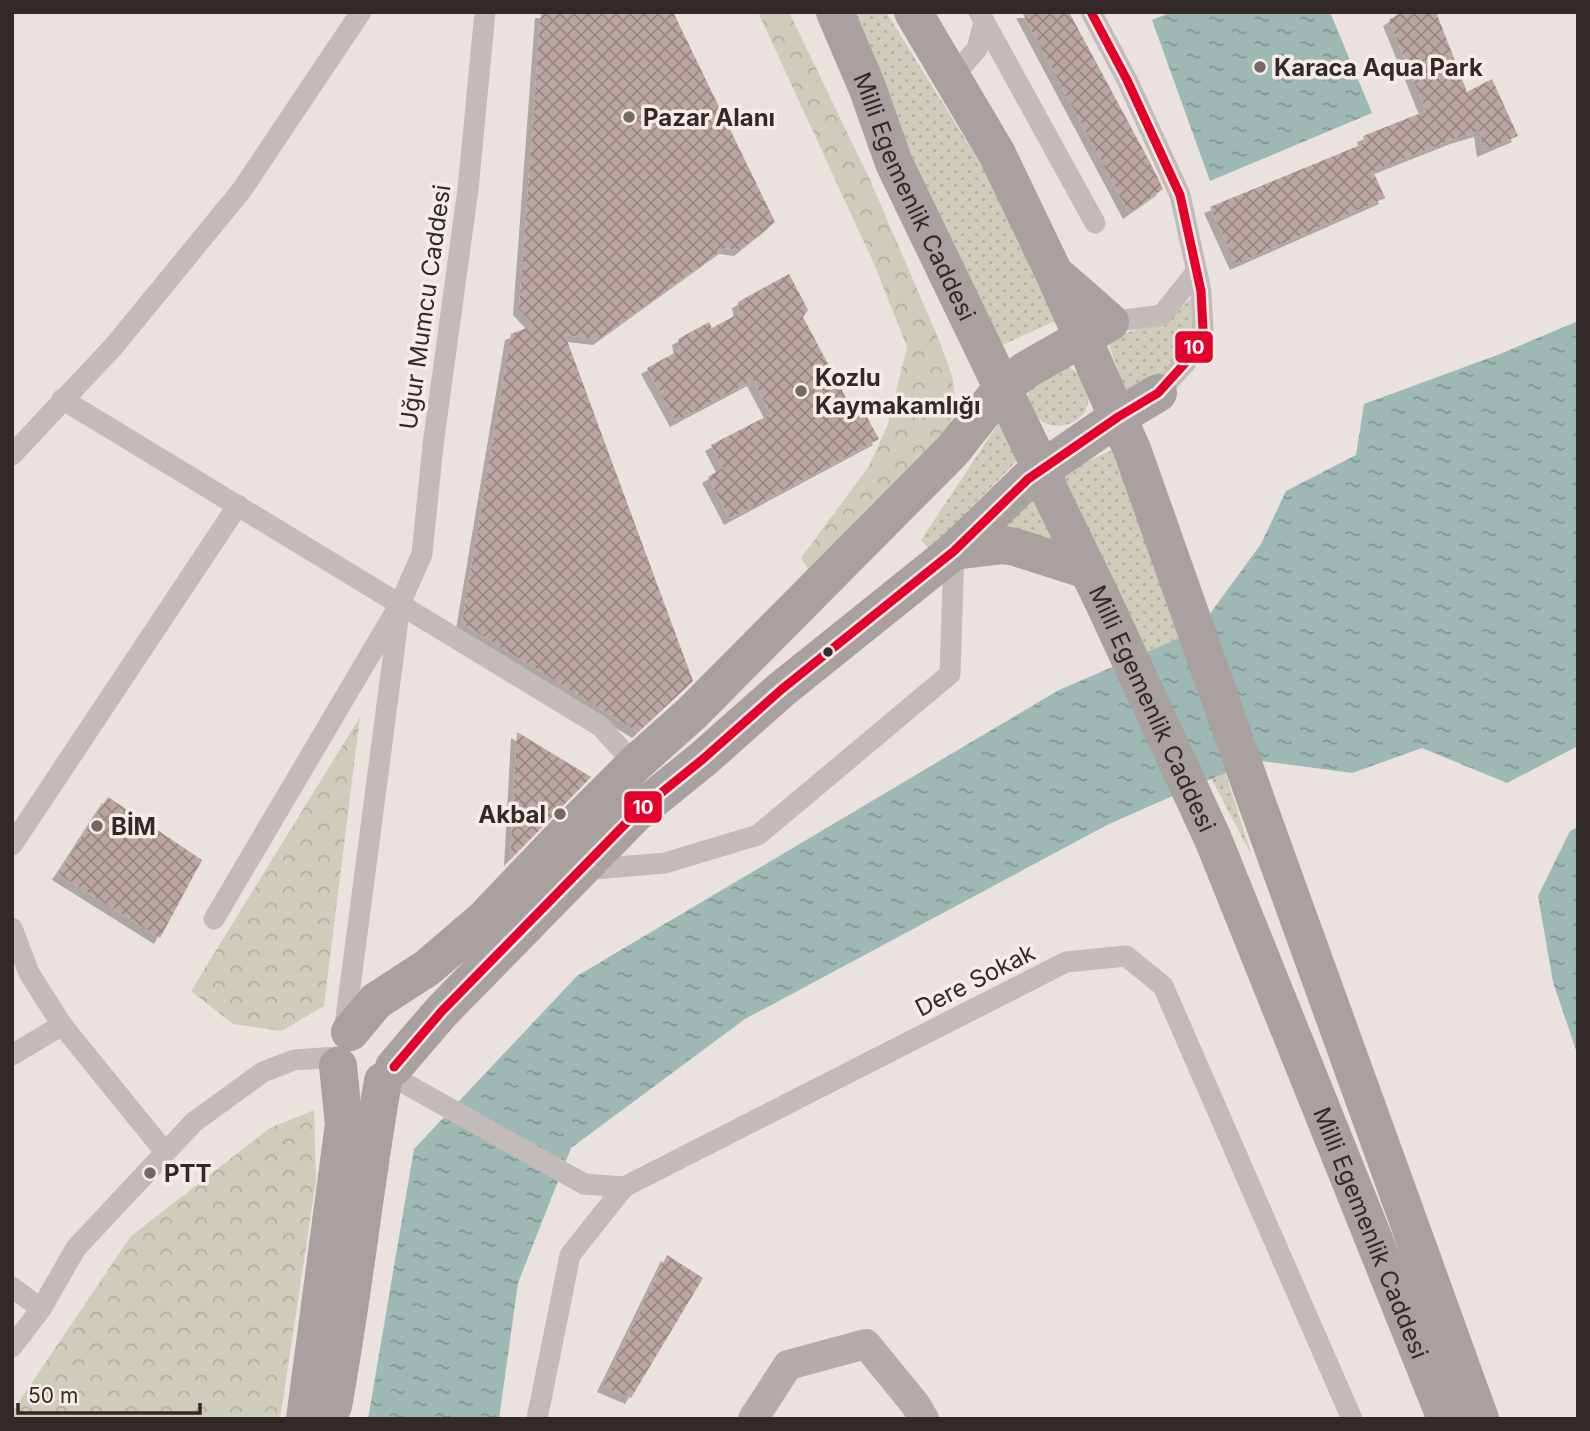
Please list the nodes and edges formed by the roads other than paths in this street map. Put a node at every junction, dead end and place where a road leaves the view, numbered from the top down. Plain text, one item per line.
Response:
1 (361, 12) edge
2 (485, 12) edge
3 (835, 12) edge
4 (1091, 12) edge
5 (926, 16) edge
6 (981, 17) edge
7 (953, 76) junction
8 (1095, 223) dead end
9 (1196, 272) junction
10 (1096, 329) junction
11 (983, 351) junction
12 (1002, 388) junction
13 (1158, 393) junction
14 (62, 399) junction
15 (1118, 416) junction
16 (953, 450) junction
17 (1133, 452) junction
18 (12, 455) edge
19 (1041, 468) junction
20 (238, 505) junction
21 (954, 551) junction
22 (1095, 586) junction
23 (400, 604) junction
24 (635, 764) junction
25 (12, 845) edge
26 (578, 870) junction
27 (214, 919) dead end
28 (12, 928) edge
29 (62, 1025) junction
30 (342, 1048) junction
31 (12, 1055) edge
32 (389, 1074) junction
33 (165, 1152) junction
34 (624, 1187) junction
35 (12, 1287) edge
36 (41, 1309) junction
37 (12, 1347) edge
38 (305, 1419) edge
39 (331, 1419) edge
40 (537, 1419) edge
41 (753, 1419) edge
42 (924, 1419) edge
43 (1352, 1419) edge
44 (1446, 1419) edge
45 (1480, 1419) edge

1 - 14 street
2 - 23 street, Uğur Mumcu Caddesi
3 - 11 highway, Milli Egemenlik Caddesi
4 - 9 street
5 - 7 highway
6 - 7 street
6 - 8 street
7 - 10 highway
9 - 10 street
9 - 13 street
10 - 12 highway
10 - 15 highway, Milli Egemenlik Caddesi
11 - 12 highway, Milli Egemenlik Caddesi
11 - 16 highway
12 - 16 highway
12 - 19 highway, Milli Egemenlik Caddesi
13 - 15 highway
13 - 17 highway
14 - 18 street
14 - 20 street
15 - 17 highway, Milli Egemenlik Caddesi
15 - 19 highway
16 - 24 highway
17 - 45 highway, Milli Egemenlik Caddesi
19 - 21 highway
19 - 22 highway, Milli Egemenlik Caddesi
20 - 23 street
20 - 25 street
21 - 22 highway
21 - 26 highway
21 - 26 street
22 - 44 highway, Milli Egemenlik Caddesi
23 - 24 street
23 - 27 street
23 - 30 street
24 - 30 highway
26 - 32 highway
28 - 29 street
29 - 31 street
29 - 33 street
30 - 32 highway
30 - 32 highway
30 - 33 street
30 - 38 highway
32 - 34 street
32 - 39 highway
33 - 36 street
34 - 40 street
34 - 43 street, Dere Sokak
35 - 36 street
36 - 37 street
41 - 42 street

